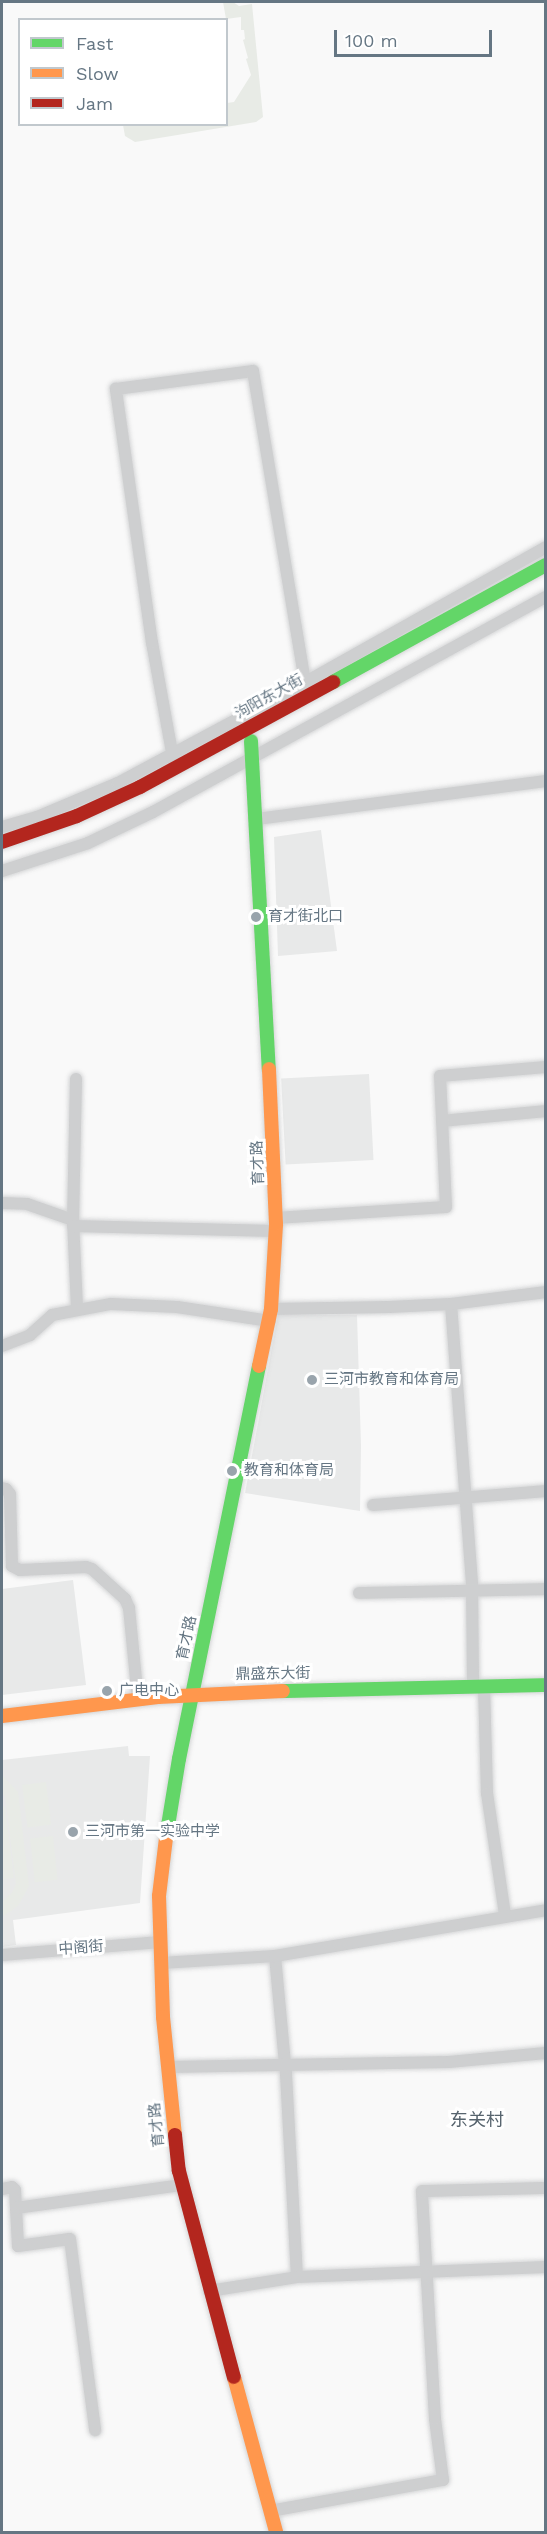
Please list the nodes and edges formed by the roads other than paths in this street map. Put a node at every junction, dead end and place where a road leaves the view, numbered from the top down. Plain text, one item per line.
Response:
1 (546, 547) edge
2 (546, 565) edge
3 (546, 579) edge
4 (546, 597) edge
5 (306, 689) junction
6 (251, 741) junction
7 (172, 754) junction
8 (252, 758) junction
9 (175, 769) junction
10 (546, 781) edge
11 (257, 819) junction
12 (2, 826) edge
13 (2, 842) edge
14 (2, 855) edge
15 (2, 871) edge
16 (546, 1067) edge
17 (76, 1079) dead end
18 (546, 1111) edge
19 (442, 1120) junction
20 (2, 1203) edge
21 (73, 1223) junction
22 (276, 1224) junction
23 (546, 1292) edge
24 (451, 1304) junction
25 (77, 1308) junction
26 (270, 1315) junction
27 (2, 1346) edge
28 (2, 1488) edge
29 (546, 1491) edge
30 (465, 1497) junction
31 (372, 1504) dead end
32 (546, 1588) edge
33 (471, 1590) junction
34 (359, 1593) dead end
35 (546, 1685) edge
36 (479, 1686) junction
37 (192, 1695) junction
38 (138, 1700) junction
39 (2, 1716) edge
40 (546, 1910) edge
41 (505, 1915) junction
42 (160, 1942) junction
43 (2, 1955) edge
44 (275, 1956) junction
45 (161, 1963) junction
46 (546, 2053) edge
47 (285, 2066) junction
48 (168, 2067) junction
49 (182, 2185) junction
50 (546, 2188) edge
51 (2, 2189) edge
52 (16, 2208) junction
53 (546, 2267) edge
54 (427, 2272) junction
55 (297, 2277) junction
56 (209, 2291) junction
57 (95, 2430) dead end
58 (270, 2511) junction
59 (276, 2532) edge

1 - 5 street
2 - 5 main road, 泃阳东大街
3 - 6 main road, 泃阳东大街
4 - 8 street
5 - 7 street
5 - 7 street
5 - 9 main road, 泃阳东大街
6 - 8 main road, 育才路
6 - 14 main road, 泃阳东大街
7 - 9 street
7 - 12 street
8 - 11 main road, 育才路
8 - 15 street
9 - 13 main road, 泃阳东大街
10 - 11 street
11 - 22 main road, 育才路
16 - 19 street
17 - 21 street
18 - 19 street
19 - 22 street
20 - 21 street
21 - 22 street
21 - 25 street
22 - 26 main road, 育才路
23 - 24 street
24 - 26 street
24 - 30 street
25 - 26 street
25 - 27 street
26 - 37 main road, 育才路
28 - 38 street
29 - 30 street
30 - 31 street
30 - 33 street
32 - 33 street
33 - 34 street
33 - 36 street
35 - 36 main road, 鼎盛东大街
36 - 37 main road, 鼎盛东大街
36 - 41 street
37 - 38 main road, 鼎盛东大街
37 - 42 main road, 育才路
38 - 39 main road, 鼎盛东大街
40 - 41 street
41 - 44 street
42 - 43 street, 中阁街
42 - 45 main road, 育才路
44 - 45 street
44 - 47 street
45 - 48 main road, 育才路
46 - 47 street
47 - 48 street
47 - 55 street
48 - 49 main road, 育才路
49 - 52 street
49 - 56 main road, 育才路
50 - 54 street
51 - 52 street
52 - 57 street
53 - 54 street
54 - 55 street
54 - 58 street
55 - 56 street
56 - 58 main road, 育才路
58 - 59 main road, 育才路

